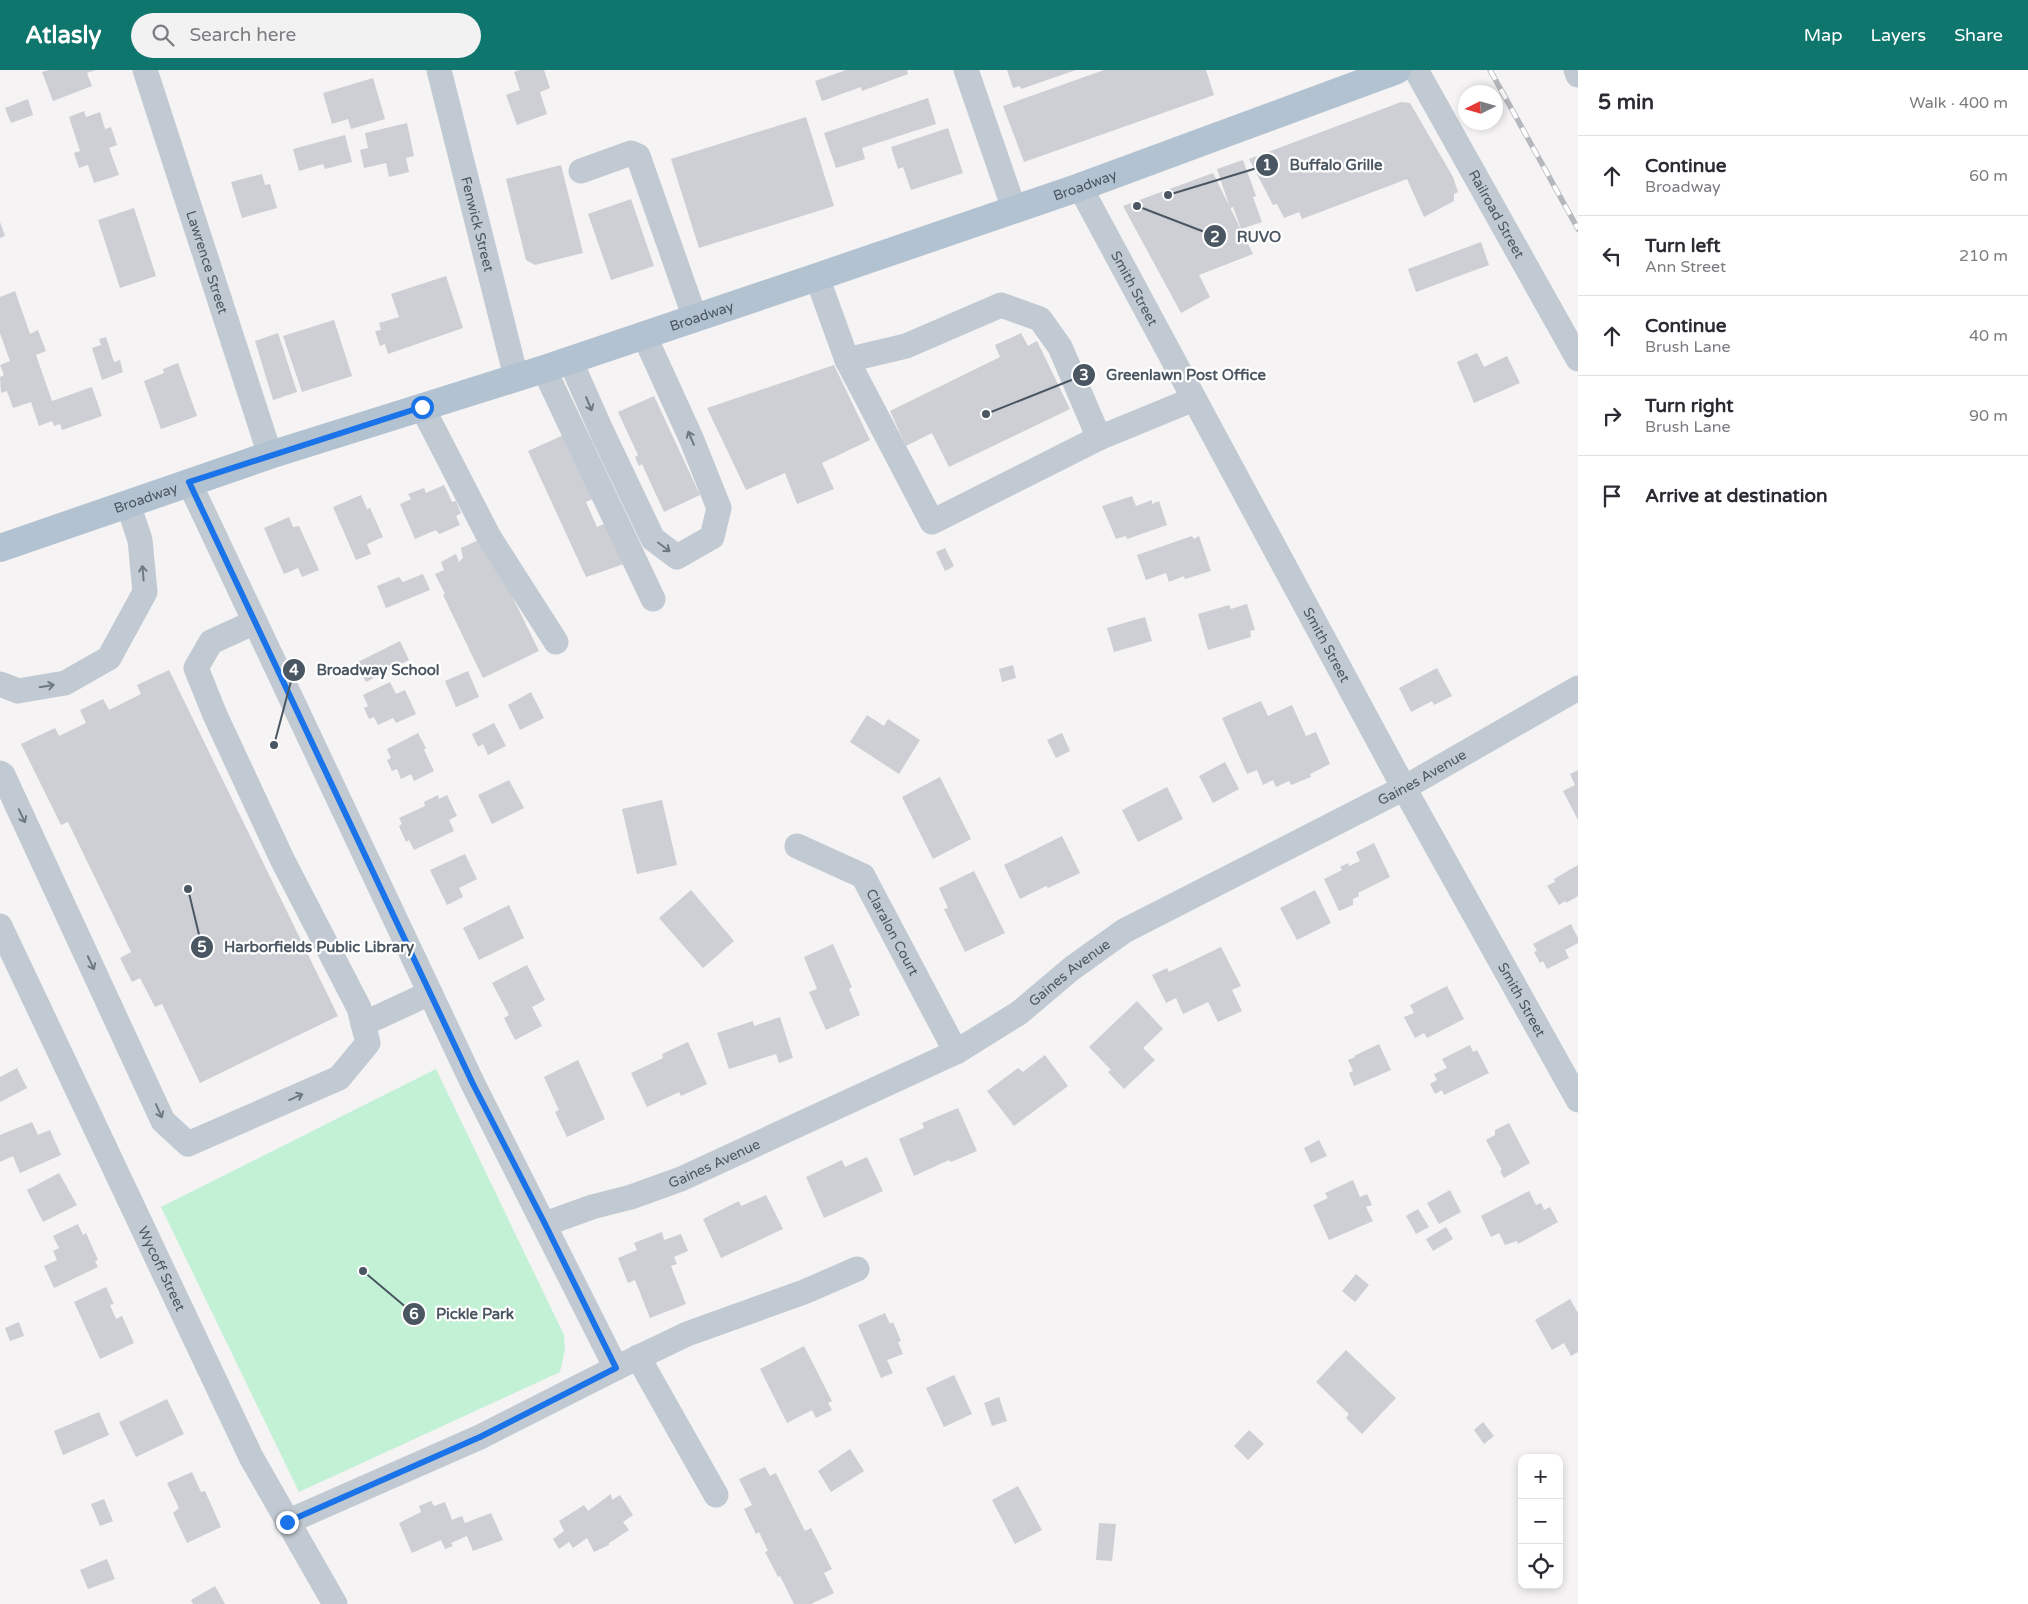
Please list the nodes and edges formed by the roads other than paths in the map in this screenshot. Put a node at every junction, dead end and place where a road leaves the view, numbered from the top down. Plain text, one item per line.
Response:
1 (145, 70) edge
2 (440, 70) edge
3 (966, 70) edge
4 (1397, 70) edge
5 (1416, 70) edge
6 (1576, 70) edge
7 (1578, 75) edge
8 (580, 171) dead end
9 (1080, 187) junction
10 (1014, 209) junction
11 (817, 277) junction
12 (696, 318) junction
13 (644, 335) junction
14 (1578, 359) edge
15 (570, 360) junction
16 (848, 360) junction
17 (544, 369) junction
18 (516, 378) junction
19 (1194, 399) junction
20 (422, 407) junction
21 (1099, 438) junction
22 (270, 455) junction
23 (189, 482) junction
24 (128, 504) junction
25 (0, 548) edge
26 (653, 599) dead end
27 (255, 622) junction
28 (556, 642) dead end
29 (0, 684) edge
30 (1578, 688) edge
31 (0, 773) edge
32 (1404, 788) junction
33 (797, 846) dead end
34 (0, 926) edge
35 (430, 993) junction
36 (363, 1024) junction
37 (956, 1052) junction
38 (1578, 1100) edge
39 (545, 1224) junction
40 (857, 1269) dead end
41 (627, 1362) junction
42 (716, 1495) dead end
43 (287, 1522) junction
44 (335, 1604) edge

1 - 22 street, Lawrence Street
2 - 18 street, Fenwick Street
3 - 10 street
4 - 9 main road, Broadway
5 - 14 street, Railroad Street
6 - 7 street
8 - 12 street
9 - 10 main road, Broadway
9 - 19 street, Smith Street
10 - 11 main road, Broadway
11 - 12 main road, Broadway
11 - 16 street
12 - 13 main road, Broadway
13 - 15 main road, Broadway
15 -> 13 street
15 - 17 main road, Broadway
16 - 21 street
16 - 21 street
17 - 18 main road, Broadway
17 - 26 street
18 - 20 main road, Broadway
19 - 21 street
19 - 32 street, Smith Street
20 - 22 main road, Broadway
20 - 28 street
22 - 23 main road, Broadway
23 - 24 main road, Broadway
23 - 27 street
24 - 25 main road, Broadway
29 -> 24 street
27 - 35 street
27 - 36 street
30 - 32 street, Gaines Avenue
31 -> 36 street
32 - 37 street, Gaines Avenue
32 - 38 street, Smith Street
33 - 37 street, Claralon Court
34 - 43 street, Wycoff Street
35 - 36 street
35 - 39 street
37 - 39 street, Gaines Avenue
39 - 41 street
40 - 41 street
41 - 42 street
41 - 43 street
43 - 44 street, Wycoff Street

